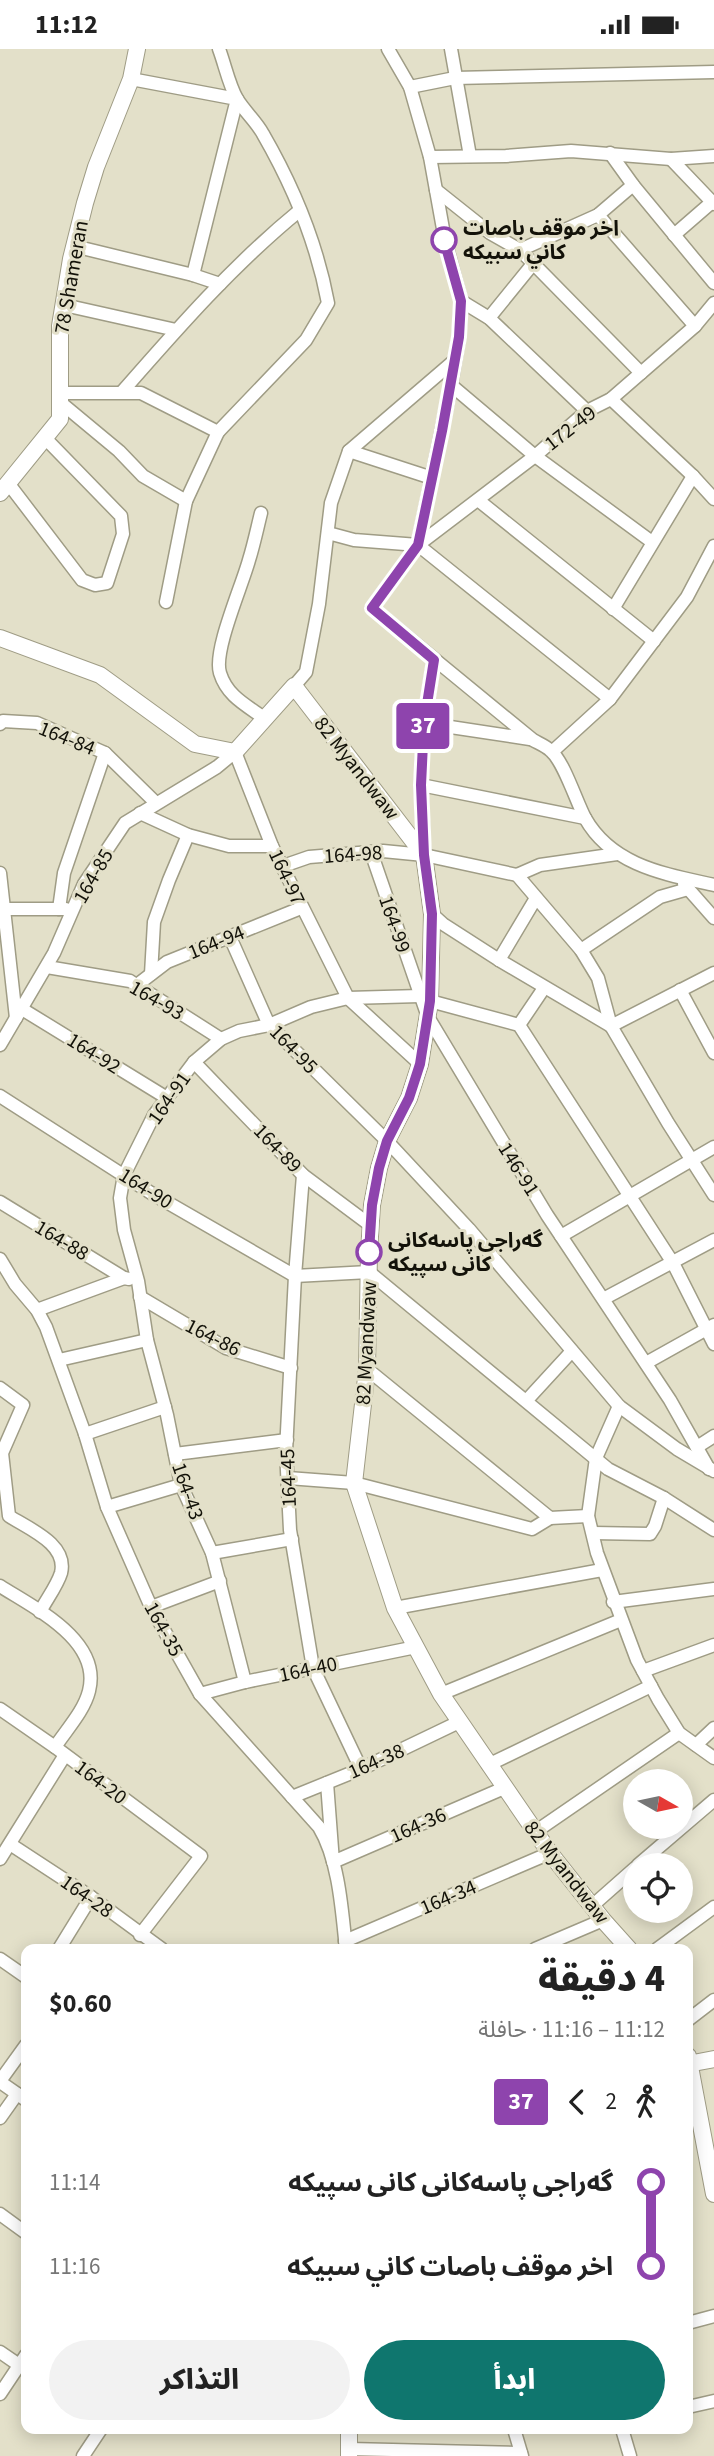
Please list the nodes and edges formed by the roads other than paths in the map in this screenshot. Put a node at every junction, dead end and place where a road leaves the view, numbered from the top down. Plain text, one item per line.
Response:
1 (137, 49) edge
2 (219, 49) edge
3 (388, 49) edge
4 (451, 49) edge
5 (714, 72) edge
6 (455, 78) junction
7 (131, 79) junction
8 (410, 87) junction
9 (237, 99) junction
10 (610, 153) junction
11 (470, 156) junction
12 (714, 156) edge
13 (430, 157) junction
14 (671, 159) junction
15 (633, 185) junction
16 (436, 190) junction
17 (713, 203) edge
18 (299, 211) junction
19 (598, 215) junction
20 (674, 235) junction
21 (75, 246) junction
22 (520, 250) junction
23 (532, 265) junction
24 (193, 275) junction
25 (714, 283) edge
26 (220, 284) junction
27 (461, 301) junction
28 (714, 303) edge
29 (64, 305) junction
30 (489, 318) junction
31 (695, 326) junction
32 (176, 330) junction
33 (455, 360) junction
34 (641, 373) junction
35 (451, 385) junction
36 (122, 393) junction
37 (60, 398) junction
38 (611, 399) junction
39 (587, 411) junction
40 (218, 432) junction
41 (45, 438) junction
42 (349, 451) junction
43 (535, 456) junction
44 (693, 476) junction
45 (432, 478) junction
46 (4, 488) edge
47 (714, 499) edge
48 (478, 500) junction
49 (186, 501) junction
50 (261, 513) dead end
51 (328, 533) junction
52 (652, 543) junction
53 (418, 545) junction
54 (714, 546) edge
55 (166, 602) dead end
56 (613, 609) junction
57 (0, 638) edge
58 (654, 641) junction
59 (434, 660) junction
60 (295, 686) junction
61 (610, 699) junction
62 (264, 718) junction
63 (424, 723) junction
64 (0, 724) edge
65 (533, 740) junction
66 (553, 751) junction
67 (235, 752) junction
68 (105, 753) junction
69 (421, 785) junction
70 (156, 803) junction
71 (140, 813) junction
72 (585, 818) junction
73 (188, 835) junction
74 (271, 846) junction
75 (371, 852) junction
76 (617, 854) junction
77 (424, 855) junction
78 (283, 866) junction
79 (0, 873) edge
80 (517, 875) junction
81 (679, 877) junction
82 (714, 884) edge
83 (688, 889) junction
84 (536, 898) junction
85 (301, 908) junction
86 (2, 909) edge
87 (66, 909) junction
88 (432, 914) junction
89 (714, 918) edge
90 (230, 937) junction
91 (581, 950) junction
92 (499, 961) junction
93 (47, 967) junction
94 (151, 975) junction
95 (713, 976) edge
96 (137, 985) junction
97 (544, 988) junction
98 (680, 990) junction
99 (348, 998) junction
100 (426, 1005) junction
101 (12, 1018) edge
102 (269, 1025) junction
103 (519, 1025) junction
104 (611, 1026) junction
105 (221, 1039) junction
106 (0, 1045) edge
107 (714, 1053) edge
108 (194, 1062) junction
109 (420, 1064) junction
110 (0, 1096) edge
111 (167, 1098) junction
112 (387, 1141) junction
113 (714, 1147) edge
114 (690, 1160) junction
115 (124, 1175) junction
116 (303, 1175) junction
117 (714, 1195) edge
118 (629, 1198) junction
119 (0, 1202) edge
120 (370, 1225) junction
121 (561, 1236) junction
122 (714, 1240) edge
123 (0, 1259) edge
124 (673, 1263) junction
125 (369, 1272) junction
126 (0, 1275) edge
127 (295, 1276) junction
128 (124, 1278) junction
129 (138, 1280) junction
130 (15, 1284) junction
131 (140, 1297) junction
132 (604, 1299) junction
133 (37, 1310) junction
134 (710, 1327) edge
135 (148, 1340) junction
136 (714, 1344) edge
137 (572, 1351) junction
138 (59, 1360) junction
139 (646, 1363) junction
140 (291, 1368) junction
141 (368, 1369) junction
142 (0, 1388) edge
143 (527, 1400) junction
144 (620, 1406) junction
145 (165, 1408) junction
146 (85, 1434) junction
147 (714, 1436) edge
148 (287, 1440) junction
149 (697, 1447) junction
150 (1, 1453) edge
151 (175, 1454) junction
152 (596, 1458) junction
153 (712, 1470) edge
154 (288, 1478) junction
155 (354, 1483) junction
156 (181, 1485) junction
157 (664, 1498) junction
158 (107, 1507) junction
159 (588, 1516) junction
160 (550, 1518) junction
161 (714, 1529) edge
162 (593, 1533) junction
163 (292, 1539) junction
164 (212, 1553) junction
165 (602, 1570) junction
166 (220, 1581) junction
167 (0, 1586) edge
168 (714, 1589) edge
169 (613, 1602) junction
170 (151, 1607) junction
171 (395, 1608) junction
172 (40, 1612) junction
173 (621, 1620) junction
174 (714, 1645) edge
175 (416, 1647) junction
176 (313, 1668) junction
177 (643, 1671) junction
178 (246, 1682) junction
179 (651, 1686) junction
180 (441, 1693) junction
181 (201, 1694) junction
182 (0, 1709) edge
183 (459, 1723) junction
184 (714, 1728) edge
185 (679, 1733) junction
186 (696, 1745) junction
187 (60, 1751) junction
188 (714, 1758) edge
189 (488, 1765) junction
190 (361, 1769) junction
191 (327, 1783) junction
192 (504, 1788) junction
193 (292, 1797) junction
194 (714, 1800) edge
195 (535, 1832) junction
196 (10, 1844) junction
197 (550, 1853) junction
198 (653, 1853) edge
199 (0, 1859) edge
200 (333, 1862) junction
201 (623, 1879) edge
202 (91, 1897) junction
203 (592, 1906) junction
204 (714, 1907) edge
205 (603, 1920) junction
206 (140, 1935) junction
207 (62, 1944) edge
208 (155, 1944) edge
209 (346, 1944) edge
210 (348, 1944) edge
211 (547, 1944) edge
212 (625, 1944) edge
213 (664, 1944) edge
214 (0, 1959) edge
215 (21, 1974) edge
216 (714, 2000) edge
217 (693, 2016) edge
218 (21, 2052) edge
219 (714, 2059) edge
220 (693, 2061) edge
221 (0, 2082) edge
222 (693, 2087) edge
223 (21, 2096) edge
224 (21, 2098) edge
225 (0, 2118) edge
226 (714, 2194) edge
227 (0, 2214) edge
228 (21, 2229) edge
229 (714, 2316) edge
230 (693, 2322) edge
231 (0, 2352) edge
232 (21, 2359) edge
233 (21, 2363) edge
234 (0, 2394) edge
235 (714, 2401) edge
236 (693, 2406) edge
237 (97, 2434) edge
238 (349, 2434) edge
239 (515, 2434) edge
240 (623, 2434) edge
241 (349, 2452) edge
242 (521, 2454) edge
243 (83, 2456) edge
244 (630, 2456) edge

1 - 7 street, 78 Shameran
2 - 9 street
3 - 8 street
4 - 6 street
5 - 6 street
6 - 8 street
6 - 11 street
7 - 9 street
7 - 21 street, 78 Shameran
8 - 13 street
9 - 18 street
9 - 24 street
10 - 11 street
10 - 14 street
10 - 15 street
11 - 13 street
12 - 14 street
13 - 16 street
14 - 17 street
15 - 19 street
15 - 20 street
16 - 22 street
16 - 27 street
17 - 20 street
18 - 26 street
18 - 40 street
19 - 22 street
19 - 31 street
20 - 25 street
21 - 24 street
21 - 29 street, 78 Shameran
22 - 23 street
23 - 30 street
23 - 34 street
24 - 26 street
26 - 32 street
27 - 30 street
27 - 33 street
28 - 31 street, 172-49
29 - 32 street
29 - 37 street, 78 Shameran
30 - 39 street
31 - 34 street, 172-49
32 - 36 street
33 - 35 street
33 - 42 street
34 - 38 street, 172-49
35 - 43 street
35 - 45 street
36 - 37 street
36 - 40 street
37 - 41 street, 78 Shameran
37 - 49 street
38 - 39 street, 172-49
38 - 44 street
39 - 43 street, 172-49
40 - 49 street
41 - 46 street, 78 Shameran
41 - 46 street
42 - 45 street
42 - 51 street
43 - 48 street, 172-49
43 - 52 street
44 - 47 street
44 - 52 street
45 - 53 street
48 - 53 street, 172-49
48 - 56 street
49 - 55 street
50 - 62 street
51 - 53 street
51 - 60 street
52 - 56 street
53 - 59 street
53 - 61 street
54 - 58 street
56 - 58 street
57 - 67 street
58 - 61 street
59 - 63 street
59 - 65 street
60 - 62 street
60 - 77 street, 82 Myandwaw
61 - 66 street
62 - 67 street
63 - 65 street
63 - 69 street
64 - 68 street, 164-84
65 - 66 street
66 - 72 street
67 - 70 street, 164-85
67 - 74 street, 164-97
68 - 70 street, 164-84
68 - 87 street
69 - 72 street
69 - 77 street
70 - 71 street, 164-85
71 - 73 street
71 - 87 street, 164-85
72 - 76 street
73 - 74 street
73 - 94 street, 164-93
74 - 78 street, 164-97
75 - 77 street, 164-98
75 - 78 street, 164-98
75 - 100 street, 164-99
76 - 80 street
76 - 81 street
77 - 80 street, 164-98
77 - 88 street, 82 Myandwaw
78 - 85 street, 164-97
79 - 86 street
80 - 84 street
81 - 82 street
81 - 83 street
83 - 89 street
83 - 91 street
84 - 91 street
84 - 92 street
85 - 90 street, 164-94
85 - 99 street, 164-97
86 - 87 street
86 - 101 street
87 - 93 street, 164-85
88 - 92 street
88 - 100 street, 82 Myandwaw
90 - 94 street, 164-94
90 - 102 street, 164-95
91 - 104 street
92 - 97 street
93 - 96 street, 164-93
93 - 101 street, 164-85
94 - 96 street, 164-94
95 - 98 street
96 - 105 street, 164-93
97 - 103 street
97 - 104 street
98 - 104 street
98 - 107 street
99 - 100 street
99 - 102 street, 164-91
99 - 109 street, 164-97
100 - 103 street
100 - 109 street, 82 Myandwaw
100 - 121 street, 146-91
101 - 106 street, 164-85
101 - 111 street, 164-92
102 - 105 street, 164-91
102 - 112 street, 164-95
103 - 118 street
104 - 114 street
105 - 108 street, 164-91
108 - 111 street, 164-91
108 - 116 street, 164-89
109 - 112 street, 82 Myandwaw
110 - 115 street, 164-90
111 - 115 street, 164-91
112 - 120 street, 82 Myandwaw
112 - 137 street, 164-95
113 - 114 street
114 - 117 street
114 - 118 street
115 - 127 street, 164-90
115 - 129 street, 164-91
116 - 120 street, 164-89
116 - 127 street, 164-45
118 - 121 street
118 - 124 street
119 - 128 street, 164-88
120 - 125 street, 82 Myandwaw
121 - 132 street, 146-91
122 - 124 street
123 - 130 street, 164-35
124 - 132 street
124 - 134 street
125 - 127 street
125 - 141 street, 82 Myandwaw
125 - 143 street
126 - 130 street, 164-35
127 - 140 street, 164-45
128 - 129 street
128 - 133 street
129 - 131 street, 164-91
130 - 133 street, 164-35
131 - 135 street, 164-43
131 - 140 street, 164-86
132 - 139 street, 146-91
133 - 138 street, 164-35
134 - 136 street
134 - 139 street
135 - 138 street
135 - 145 street, 164-43
137 - 143 street
137 - 144 street, 164-95
138 - 146 street, 164-35
139 - 149 street, 146-91
140 - 148 street, 164-45
141 - 155 street, 82 Myandwaw
141 - 160 street
142 - 150 street
143 - 152 street
144 - 152 street
144 - 153 street, 164-95
145 - 146 street
145 - 151 street, 164-43
146 - 158 street, 164-35
147 - 149 street
148 - 151 street
148 - 154 street, 164-45
149 - 153 street, 146-91
150 - 172 street
151 - 156 street, 164-43
152 - 157 street
152 - 159 street
154 - 155 street
154 - 163 street, 164-45
155 - 160 street
155 - 171 street, 82 Myandwaw
156 - 158 street
156 - 164 street, 164-43
157 - 161 street
157 - 162 street
158 - 170 street, 164-35
159 - 160 street
159 - 162 street
162 - 165 street
163 - 164 street
163 - 176 street, 164-45
164 - 166 street, 164-43
165 - 169 street
165 - 171 street
166 - 170 street
166 - 178 street, 164-43
167 - 172 street
168 - 169 street
169 - 173 street
170 - 181 street, 164-35
171 - 175 street, 82 Myandwaw
172 - 187 street
173 - 177 street
173 - 180 street
174 - 177 street
175 - 176 street, 164-40
175 - 180 street, 82 Myandwaw
176 - 178 street, 164-40
176 - 190 street, 164-45
177 - 179 street
178 - 181 street, 164-40
179 - 185 street
179 - 189 street
180 - 183 street, 82 Myandwaw
181 - 193 street, 164-35
182 - 187 street, 164-20
183 - 189 street, 82 Myandwaw
183 - 190 street, 164-38
184 - 186 street
185 - 186 street
185 - 195 street
186 - 188 street
187 - 196 street
187 - 206 street, 164-20
189 - 192 street, 82 Myandwaw
190 - 191 street, 164-38
191 - 193 street, 164-38
191 - 200 street
192 - 195 street, 82 Myandwaw
192 - 200 street, 164-36
193 - 200 street, 164-35
194 - 198 street
195 - 197 street, 82 Myandwaw
196 - 199 street
196 - 202 street, 164-28
197 - 203 street, 82 Myandwaw
197 - 210 street, 164-34
200 - 209 street, 164-35
201 - 203 street
202 - 206 street, 164-28
202 - 207 street
203 - 205 street, 82 Myandwaw
204 - 213 street
205 - 211 street
205 - 212 street, 82 Myandwaw
206 - 208 street, 164-28
214 - 215 street
216 - 217 street
218 - 221 street
219 - 220 street
221 - 223 street
222 - 226 street
224 - 225 street
227 - 228 street
229 - 230 street
231 - 232 street
233 - 234 street
235 - 236 street
237 - 243 street
238 - 241 street
239 - 242 street
240 - 244 street
241 - 242 street

